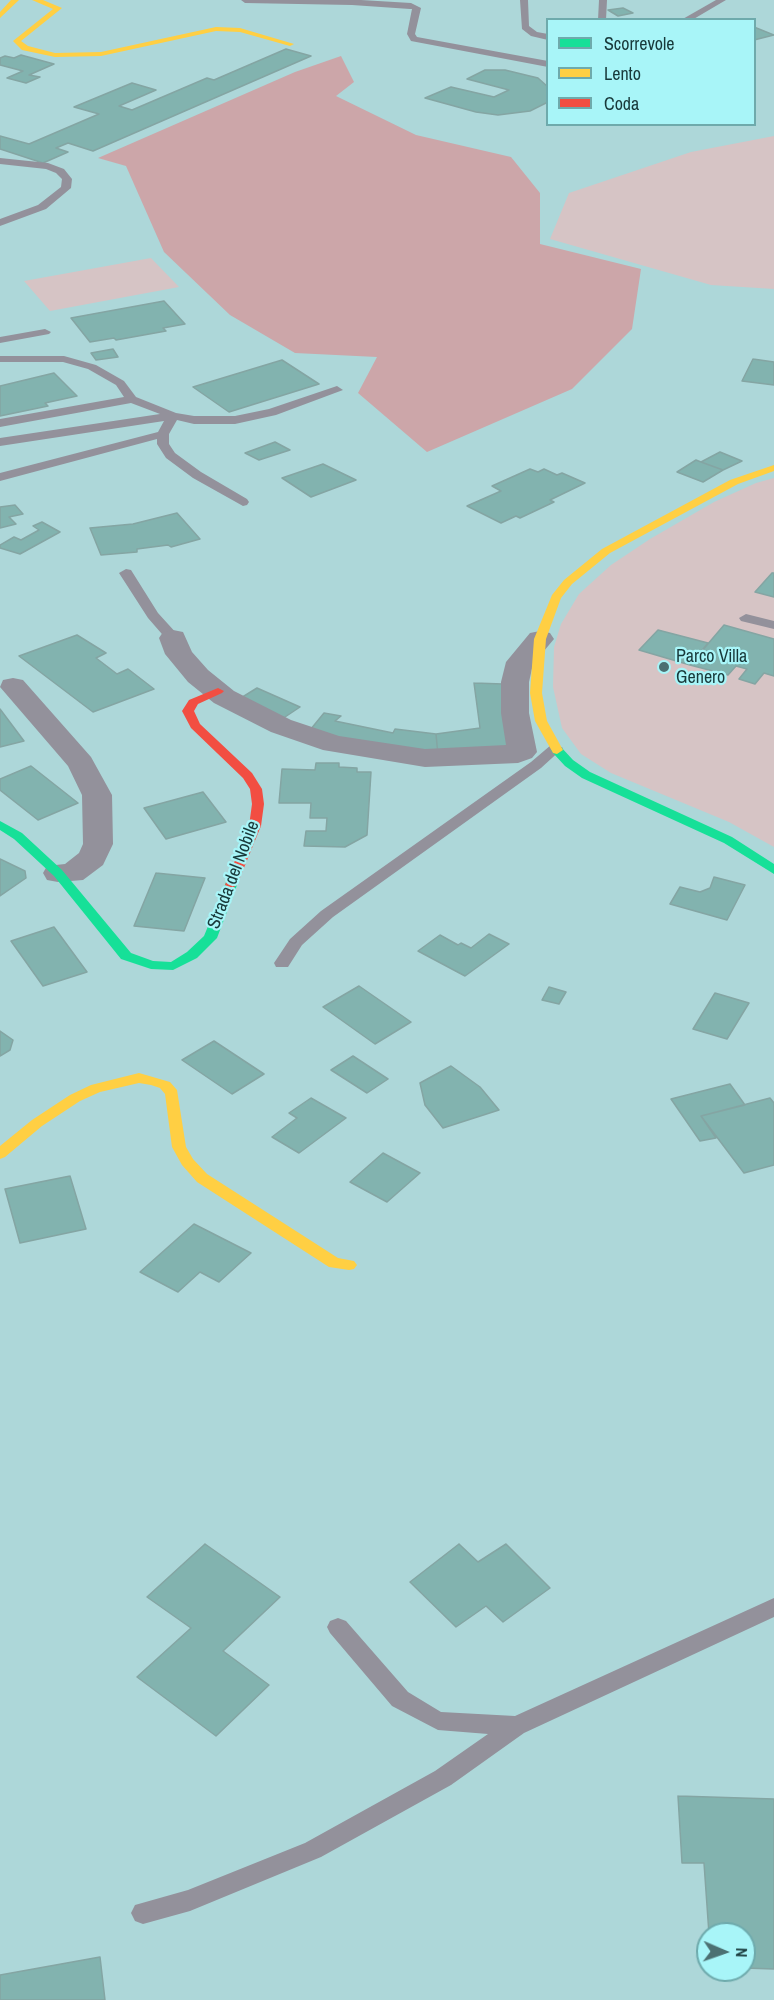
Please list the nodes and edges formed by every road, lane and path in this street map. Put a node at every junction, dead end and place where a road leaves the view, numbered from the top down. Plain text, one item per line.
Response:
1 (15, 0) edge
2 (32, 0) edge
3 (36, 0) edge
4 (245, 0) edge
5 (524, 0) edge
6 (603, 0) edge
7 (722, 0) edge
8 (0, 16) edge
9 (602, 18) edge
10 (689, 18) edge
11 (0, 34) edge
12 (546, 37) edge
13 (290, 44) dead end
14 (546, 64) edge
15 (0, 161) edge
16 (0, 223) edge
17 (45, 332) dead end
18 (0, 340) edge
19 (0, 359) edge
20 (337, 390) dead end
21 (132, 399) junction
22 (173, 417) junction
23 (0, 423) edge
24 (163, 434) junction
25 (0, 442) edge
26 (774, 468) edge
27 (0, 477) edge
28 (243, 502) dead end
29 (126, 573) dead end
30 (746, 618) dead end
31 (774, 625) edge
32 (173, 638) joint
33 (540, 639) junction
34 (13, 686) dead end
35 (218, 691) junction
36 (556, 748) junction
37 (0, 825) edge
38 (774, 870) edge
39 (58, 873) junction
40 (282, 963) dead end
41 (0, 1154) edge
42 (348, 1265) dead end
43 (774, 1607) edge
44 (338, 1627) dead end
45 (516, 1726) junction
46 (143, 1913) dead end

1 - 8 street
2 - 11 street
3 - 13 street
4 - 14 lane
5 - 12 lane
6 - 9 lane
7 - 10 lane
15 - 16 lane
17 - 18 lane
19 - 21 lane
20 - 22 lane
21 - 22 lane
21 - 23 lane
22 - 24 lane
22 - 25 lane
24 - 27 lane
24 - 28 lane
26 - 33 street
29 - 32 lane
30 - 31 lane
32 - 35 street
33 - 35 street
33 - 36 street
34 - 39 street
35 - 39 street, Strada del Nobile
36 - 38 street
36 - 40 lane
37 - 39 street, Strada del Nobile
41 - 42 street
43 - 45 lane
44 - 45 lane
45 - 46 lane

